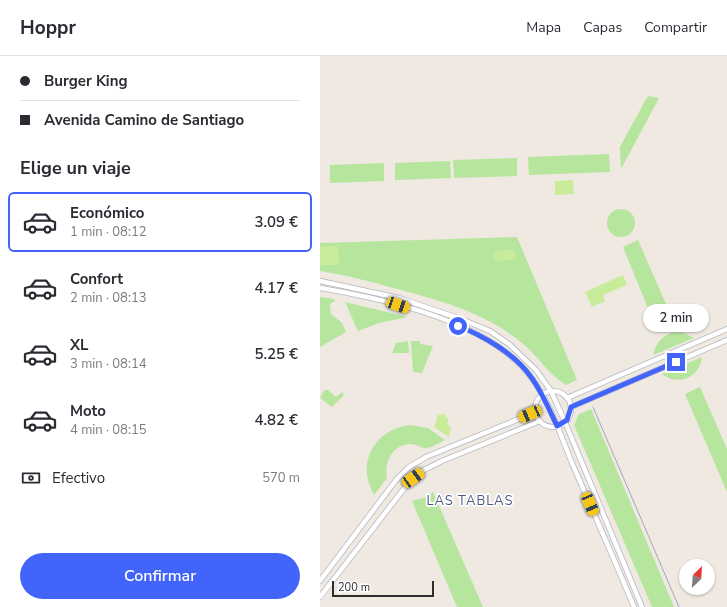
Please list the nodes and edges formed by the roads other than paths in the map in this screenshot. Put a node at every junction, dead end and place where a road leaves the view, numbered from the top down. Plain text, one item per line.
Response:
1 (320, 281) edge
2 (320, 288) edge
3 (727, 329) edge
4 (727, 340) edge
5 (551, 391) junction
6 (542, 395) junction
7 (567, 398) junction
8 (571, 407) junction
9 (536, 412) junction
10 (540, 421) junction
11 (565, 422) junction
12 (557, 426) junction
13 (320, 581) edge
14 (320, 597) edge
15 (634, 607) edge
16 (642, 607) edge

1 - 5 street
2 - 6 street
3 - 7 street
4 - 8 street
5 - 6 street
5 - 7 street
5 - 11 street
6 - 9 street
6 - 12 street
7 - 8 street
8 - 11 street
9 - 10 street
9 - 13 street
10 - 12 street
10 - 14 street
11 - 12 street
11 - 16 street
12 - 15 street

